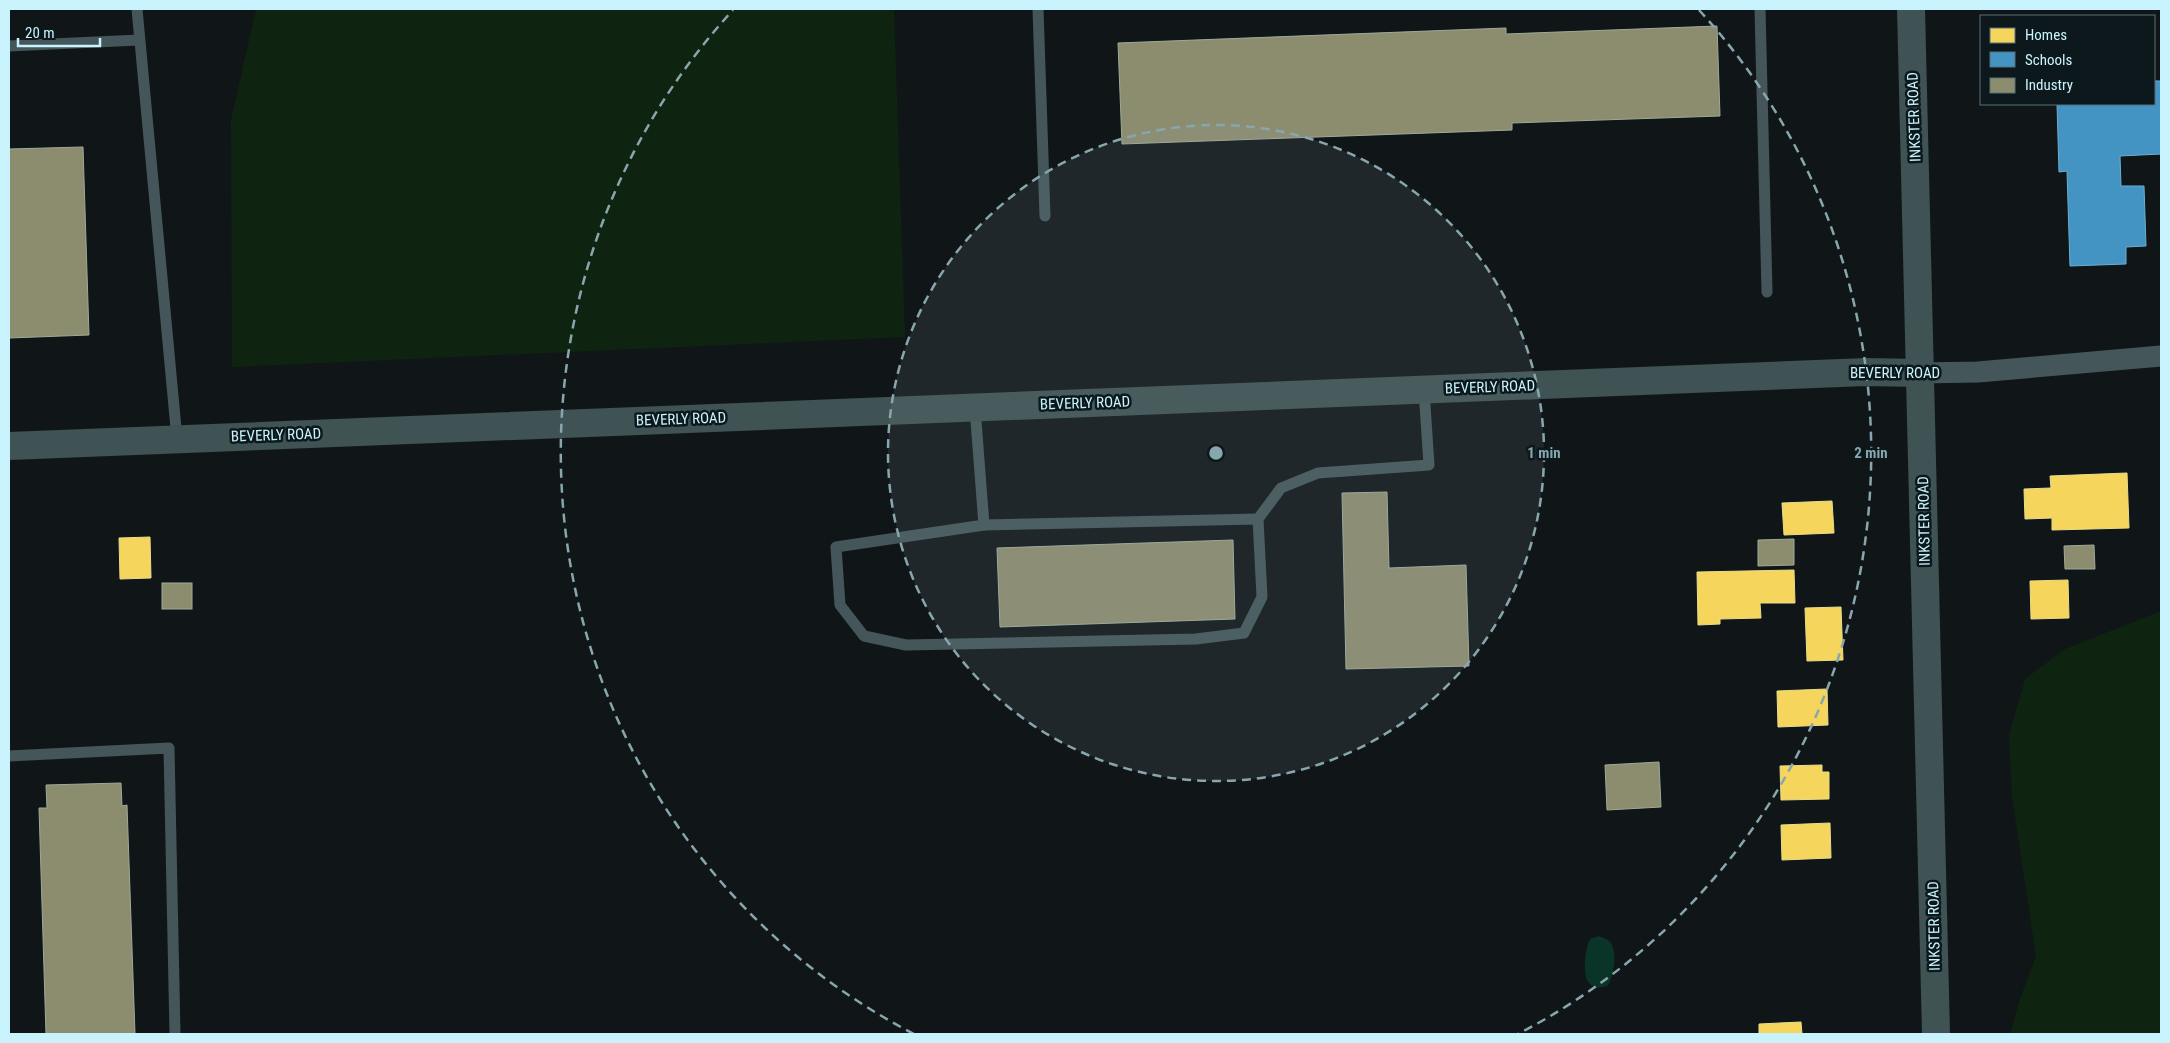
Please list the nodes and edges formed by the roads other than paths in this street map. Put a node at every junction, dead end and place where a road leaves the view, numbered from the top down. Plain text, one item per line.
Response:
1 (137, 9) edge
2 (1038, 9) edge
3 (1760, 9) edge
4 (1911, 9) edge
5 (139, 40) junction
6 (9, 46) edge
7 (1045, 216) dead end
8 (1767, 292) dead end
9 (2161, 356) edge
10 (1920, 373) junction
11 (1424, 390) junction
12 (975, 408) junction
13 (177, 439) junction
14 (9, 446) edge
15 (1258, 519) junction
16 (984, 525) junction
17 (9, 756) edge
18 (175, 1034) edge
19 (1936, 1034) edge

1 - 5 lane
2 - 7 lane
3 - 8 lane
4 - 10 street, INKSTER ROAD
5 - 6 lane
5 - 13 lane
9 - 10 street, BEVERLY ROAD
10 - 11 street, BEVERLY ROAD
10 - 19 street, INKSTER ROAD
11 - 12 street, BEVERLY ROAD
11 - 15 lane
12 - 13 street, BEVERLY ROAD
12 - 16 lane
13 - 14 street, BEVERLY ROAD
15 - 16 lane
15 - 16 lane
17 - 18 lane

